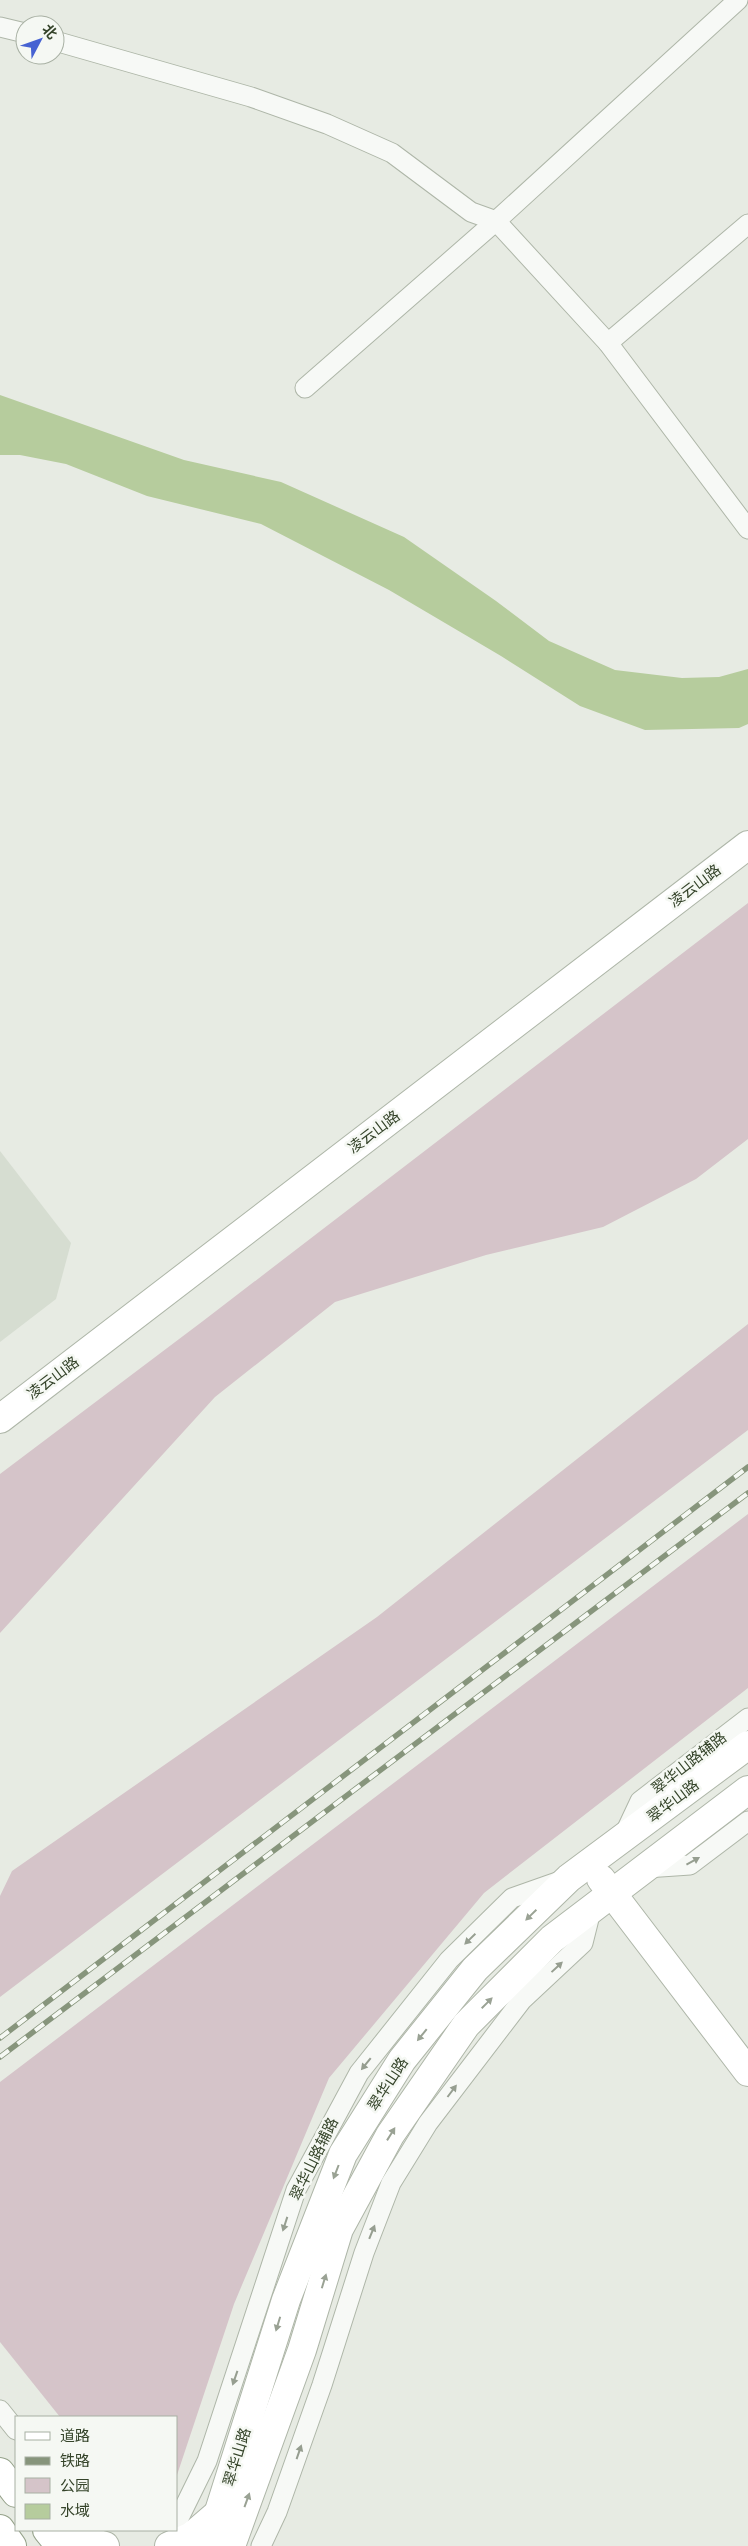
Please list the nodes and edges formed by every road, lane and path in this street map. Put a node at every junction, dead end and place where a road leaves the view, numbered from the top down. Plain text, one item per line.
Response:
1 (738, 0) edge
2 (0, 27) edge
3 (15, 31) edge
4 (65, 44) edge
5 (496, 221) junction
6 (748, 224) edge
7 (608, 343) junction
8 (305, 388) dead end
9 (748, 529) edge
10 (748, 845) edge
11 (0, 1419) edge
12 (748, 1718) edge
13 (748, 1745) edge
14 (748, 1790) edge
15 (748, 1821) edge
16 (623, 1838) junction
17 (646, 1868) junction
18 (579, 1871) junction
19 (602, 1900) junction
20 (748, 2072) edge
21 (0, 2410) edge
22 (15, 2429) edge
23 (0, 2472) edge
24 (15, 2492) edge
25 (220, 2512) junction
26 (178, 2520) edge
27 (0, 2529) edge
28 (47, 2531) edge
29 (64, 2531) edge
30 (99, 2531) edge
31 (172, 2531) edge
32 (12, 2546) edge
33 (60, 2546) edge
34 (105, 2546) edge
35 (112, 2546) edge
36 (165, 2546) edge
37 (169, 2546) edge
38 (208, 2546) edge
39 (231, 2546) edge
40 (261, 2546) edge

1 - 5 street
2 - 3 street
4 - 5 street
5 - 7 street
5 - 8 street
6 - 7 street
7 - 9 street
10 - 11 main road, 凌云山路
12 - 16 street, 翠华山路辅路
13 - 16 main road, 翠华山路
14 - 17 main road, 翠华山路
17 -> 15 street
16 - 18 main road, 翠华山路
17 - 19 main road, 翠华山路
18 - 19 main road
18 -> 25 main road, 翠华山路
18 -> 26 street, 翠华山路辅路
19 - 20 main road
39 -> 19 main road, 翠华山路
40 -> 19 street
21 - 22 street
23 - 24 main road
25 - 37 main road
25 - 38 main road, 翠华山路
27 - 32 main road
28 - 33 main road
29 - 34 main road
30 - 35 street
31 - 36 street

